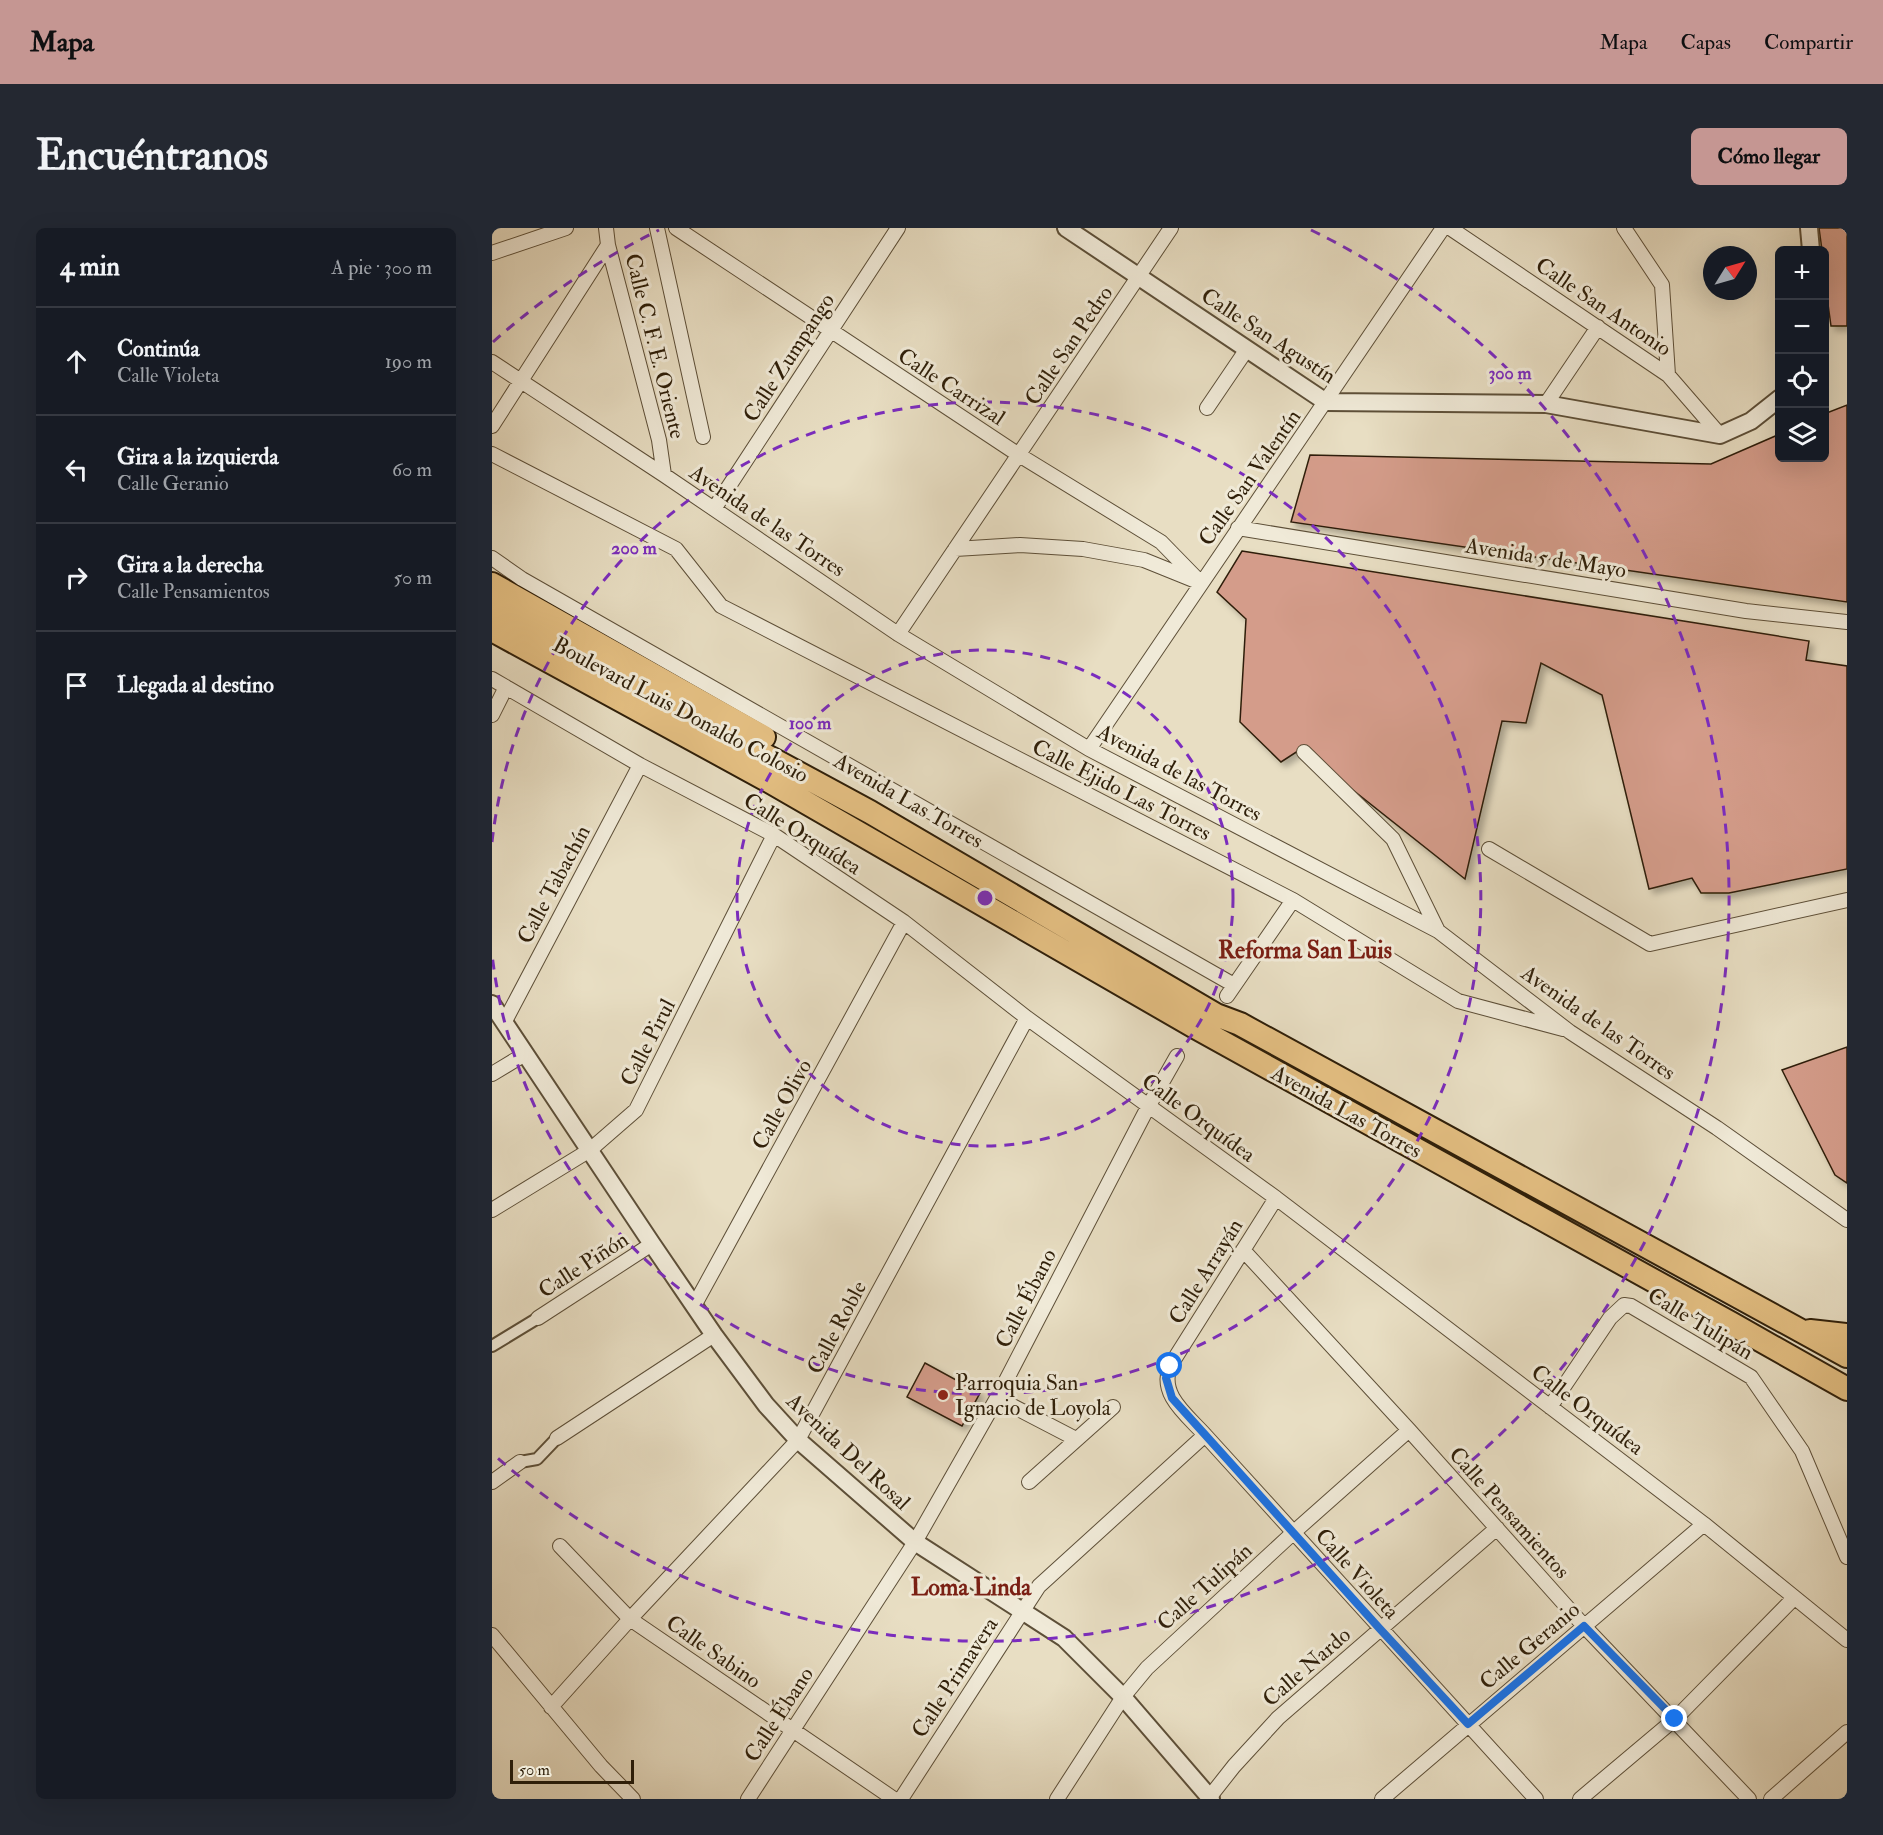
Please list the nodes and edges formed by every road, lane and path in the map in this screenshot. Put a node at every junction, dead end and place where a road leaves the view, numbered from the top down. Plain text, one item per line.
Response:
1 (566, 228) edge
2 (606, 228) edge
3 (657, 228) edge
4 (676, 228) edge
5 (898, 228) edge
6 (1066, 228) edge
7 (1171, 228) edge
8 (1443, 228) edge
9 (1450, 228) edge
10 (1624, 228) edge
11 (1809, 228) edge
12 (608, 245) junction
13 (1811, 246) edge
14 (492, 253) edge
15 (1140, 276) junction
16 (1598, 327) junction
17 (830, 331) junction
18 (1247, 349) junction
19 (492, 362) edge
20 (1668, 375) junction
21 (521, 381) junction
22 (1775, 401) edge
23 (1326, 402) junction
24 (1546, 404) junction
25 (1207, 408) dead end
26 (492, 426) edge
27 (1720, 435) junction
28 (703, 437) dead end
29 (492, 454) edge
30 (1019, 455) junction
31 (664, 475) junction
32 (714, 509) junction
33 (1238, 528) junction
34 (955, 549) junction
35 (492, 558) edge
36 (1201, 583) junction
37 (492, 584) edge
38 (492, 607) edge
39 (1847, 622) edge
40 (492, 630) edge
41 (898, 634) junction
42 (492, 642) edge
43 (492, 679) edge
44 (506, 687) junction
45 (492, 715) edge
46 (1089, 749) junction
47 (1304, 752) dead end
48 (639, 765) junction
49 (773, 771) junction
50 (870, 812) junction
51 (850, 827) junction
52 (774, 835) junction
53 (1489, 849) dead end
54 (1293, 900) junction
55 (1847, 900) edge
56 (904, 922) junction
57 (1438, 931) junction
58 (492, 1004) edge
59 (1027, 1018) junction
60 (504, 1023) junction
61 (1570, 1032) junction
62 (525, 1053) junction
63 (1177, 1056) dead end
64 (492, 1074) edge
65 (1148, 1107) junction
66 (590, 1150) junction
67 (1276, 1198) junction
68 (492, 1210) edge
69 (1847, 1220) edge
70 (652, 1244) junction
71 (1243, 1250) junction
72 (694, 1306) junction
73 (538, 1318) joint
74 (1801, 1331) junction
75 (714, 1335) junction
76 (1847, 1335) edge
77 (492, 1346) edge
78 (1847, 1356) edge
79 (1170, 1366) joint
80 (1847, 1389) edge
81 (997, 1398) junction
82 (1113, 1407) dead end
83 (1550, 1407) junction
84 (1409, 1430) junction
85 (1205, 1435) junction
86 (557, 1438) joint
87 (1076, 1439) junction
88 (798, 1440) junction
89 (520, 1462) joint
90 (492, 1482) edge
91 (1029, 1482) dead end
92 (1704, 1524) junction
93 (1497, 1528) junction
94 (1294, 1532) junction
95 (915, 1542) junction
96 (560, 1546) dead end
97 (1847, 1557) edge
98 (1794, 1598) junction
99 (1021, 1612) junction
100 (630, 1619) junction
101 (1584, 1626) junction
102 (1380, 1629) junction
103 (492, 1635) edge
104 (1847, 1640) edge
105 (1123, 1697) junction
106 (551, 1707) junction
107 (1675, 1719) junction
108 (1468, 1724) junction
109 (792, 1730) junction
110 (1847, 1732) edge
111 (1209, 1798) edge
112 (633, 1799) edge
113 (748, 1799) edge
114 (894, 1799) edge
115 (901, 1799) edge
116 (1057, 1799) edge
117 (1382, 1799) edge
118 (1536, 1799) edge
119 (1580, 1799) edge
120 (1749, 1799) edge
121 (1771, 1799) edge

1 - 14 street
2 - 12 street, Calle C. F. E. Oriente
3 - 28 street, Calle C. F. E. Oriente
4 - 17 street, Calle Carrizal
5 - 17 street, Calle Zumpango
6 - 15 street, Calle San Agustín
7 - 15 street, Calle San Pedro
8 - 23 street, Calle San Valentín
9 - 16 street, Calle San Antonio
10 - 20 street
11 - 13 street
12 - 21 street
12 - 31 street, Calle C. F. E. Oriente
15 - 18 street, Calle San Agustín
15 - 30 street, Calle San Pedro
16 - 20 street, Calle San Antonio
16 - 24 street
17 - 30 street, Calle Carrizal
17 - 32 street, Calle Zumpango
18 - 23 street, Calle San Agustín
18 - 25 street
19 - 21 street, Avenida de las Torres
20 - 27 street, Calle San Antonio
21 - 26 street
21 - 31 street, Avenida de las Torres
22 - 27 street
23 - 24 street, Calle San Agustín
23 - 33 street, Calle San Valentín
24 - 27 street, Calle San Agustín
29 - 54 street, Calle Ejido Las Torres
30 - 34 street, Calle San Pedro
30 - 36 street, Calle Carrizal
31 - 32 street, Avenida de las Torres
32 - 41 street, Avenida de las Torres
33 - 36 street, Calle San Valentín
33 - 39 street, Avenida 5 de Mayo
34 - 36 street
34 - 41 street, Calle San Pedro
35 - 54 street, Avenida Las Torres
36 - 46 street, Calle San Valentín
37 - 50 highway
38 - 49 highway, Boulevard Luis Donaldo Colosio
40 - 49 highway, Boulevard Luis Donaldo Colosio
41 - 46 street, Avenida de las Torres
42 - 51 highway
43 - 44 street, Calle Orquídea
44 - 45 street
44 - 48 street, Calle Orquídea
46 - 57 street, Avenida de las Torres
47 - 57 street
48 - 52 street, Calle Orquídea
48 - 60 street, Calle Tabachín
49 - 50 highway, Boulevard Luis Donaldo Colosio
49 - 51 highway, Boulevard Luis Donaldo Colosio
50 - 74 highway, Avenida Las Torres
51 - 80 highway, Avenida Las Torres
52 - 56 street, Calle Orquídea
52 - 66 street, Calle Pirul
53 - 55 street
54 - 61 street, Calle Ejido Las Torres
56 - 59 street, Calle Orquídea
56 - 72 street, Calle Olivo
57 - 61 street, Avenida de las Torres
58 - 60 street, Avenida Del Rosal
59 - 65 street, Calle Orquídea
59 - 88 street, Calle Roble
60 - 62 street, Avenida Del Rosal
61 - 69 street, Avenida de las Torres
62 - 64 street
62 - 66 street, Avenida Del Rosal
63 - 65 street, Calle Ébano
65 - 67 street, Calle Orquídea
65 - 81 street, Calle Ébano
66 - 68 street, Calle Pirul
66 - 70 street, Avenida Del Rosal
67 - 71 street, Calle Arrayán
67 - 83 street, Calle Orquídea
70 - 72 street, Avenida Del Rosal
70 - 73 street, Calle Piñón
71 - 79 street, Calle Arrayán
71 - 84 street, Calle Pensamientos
72 - 75 street, Avenida Del Rosal
73 - 77 street
74 - 76 highway
74 - 78 highway, Avenida Las Torres
75 - 86 street
75 - 88 street, Avenida Del Rosal
79 - 85 street, Calle Violeta
81 - 87 street
81 - 95 street, Calle Ébano
82 - 87 street
83 - 92 street, Calle Orquídea
83 - 97 street, Calle Tulipán
84 - 93 street, Calle Pensamientos
84 - 94 street, Calle Tulipán
85 - 94 street, Calle Violeta
85 - 99 street, Calle Primavera
86 - 89 street
87 - 91 street
88 - 95 street, Avenida Del Rosal
88 - 100 street, Calle Roble
89 - 90 street
92 - 98 street, Calle Orquídea
92 - 101 street, Calle Geranio
93 - 101 street, Calle Pensamientos
93 - 102 street, Calle Nardo
94 - 102 street, Calle Violeta
94 - 105 street, Calle Tulipán
95 - 99 street, Avenida Del Rosal
95 - 109 street, Calle Ébano
96 - 100 street, Calle Sabino
98 - 104 street, Calle Orquídea
98 - 107 street
99 - 105 street, Avenida Del Rosal
99 - 115 street, Calle Primavera
100 - 106 street, Calle Roble
100 - 109 street, Calle Sabino
101 - 107 street, Calle Pensamientos
101 - 108 street, Calle Geranio
102 - 108 street, Calle Violeta
102 - 111 street, Calle Nardo
103 - 106 street
105 - 111 street, Avenida Del Rosal
105 - 116 street, Calle Tulipán
106 - 112 street
107 - 119 street
107 - 120 street, Calle Pensamientos
108 - 117 street, Calle Geranio
108 - 118 street, Calle Violeta
109 - 113 street, Calle Ébano
109 - 114 street, Calle Sabino
110 - 121 street

